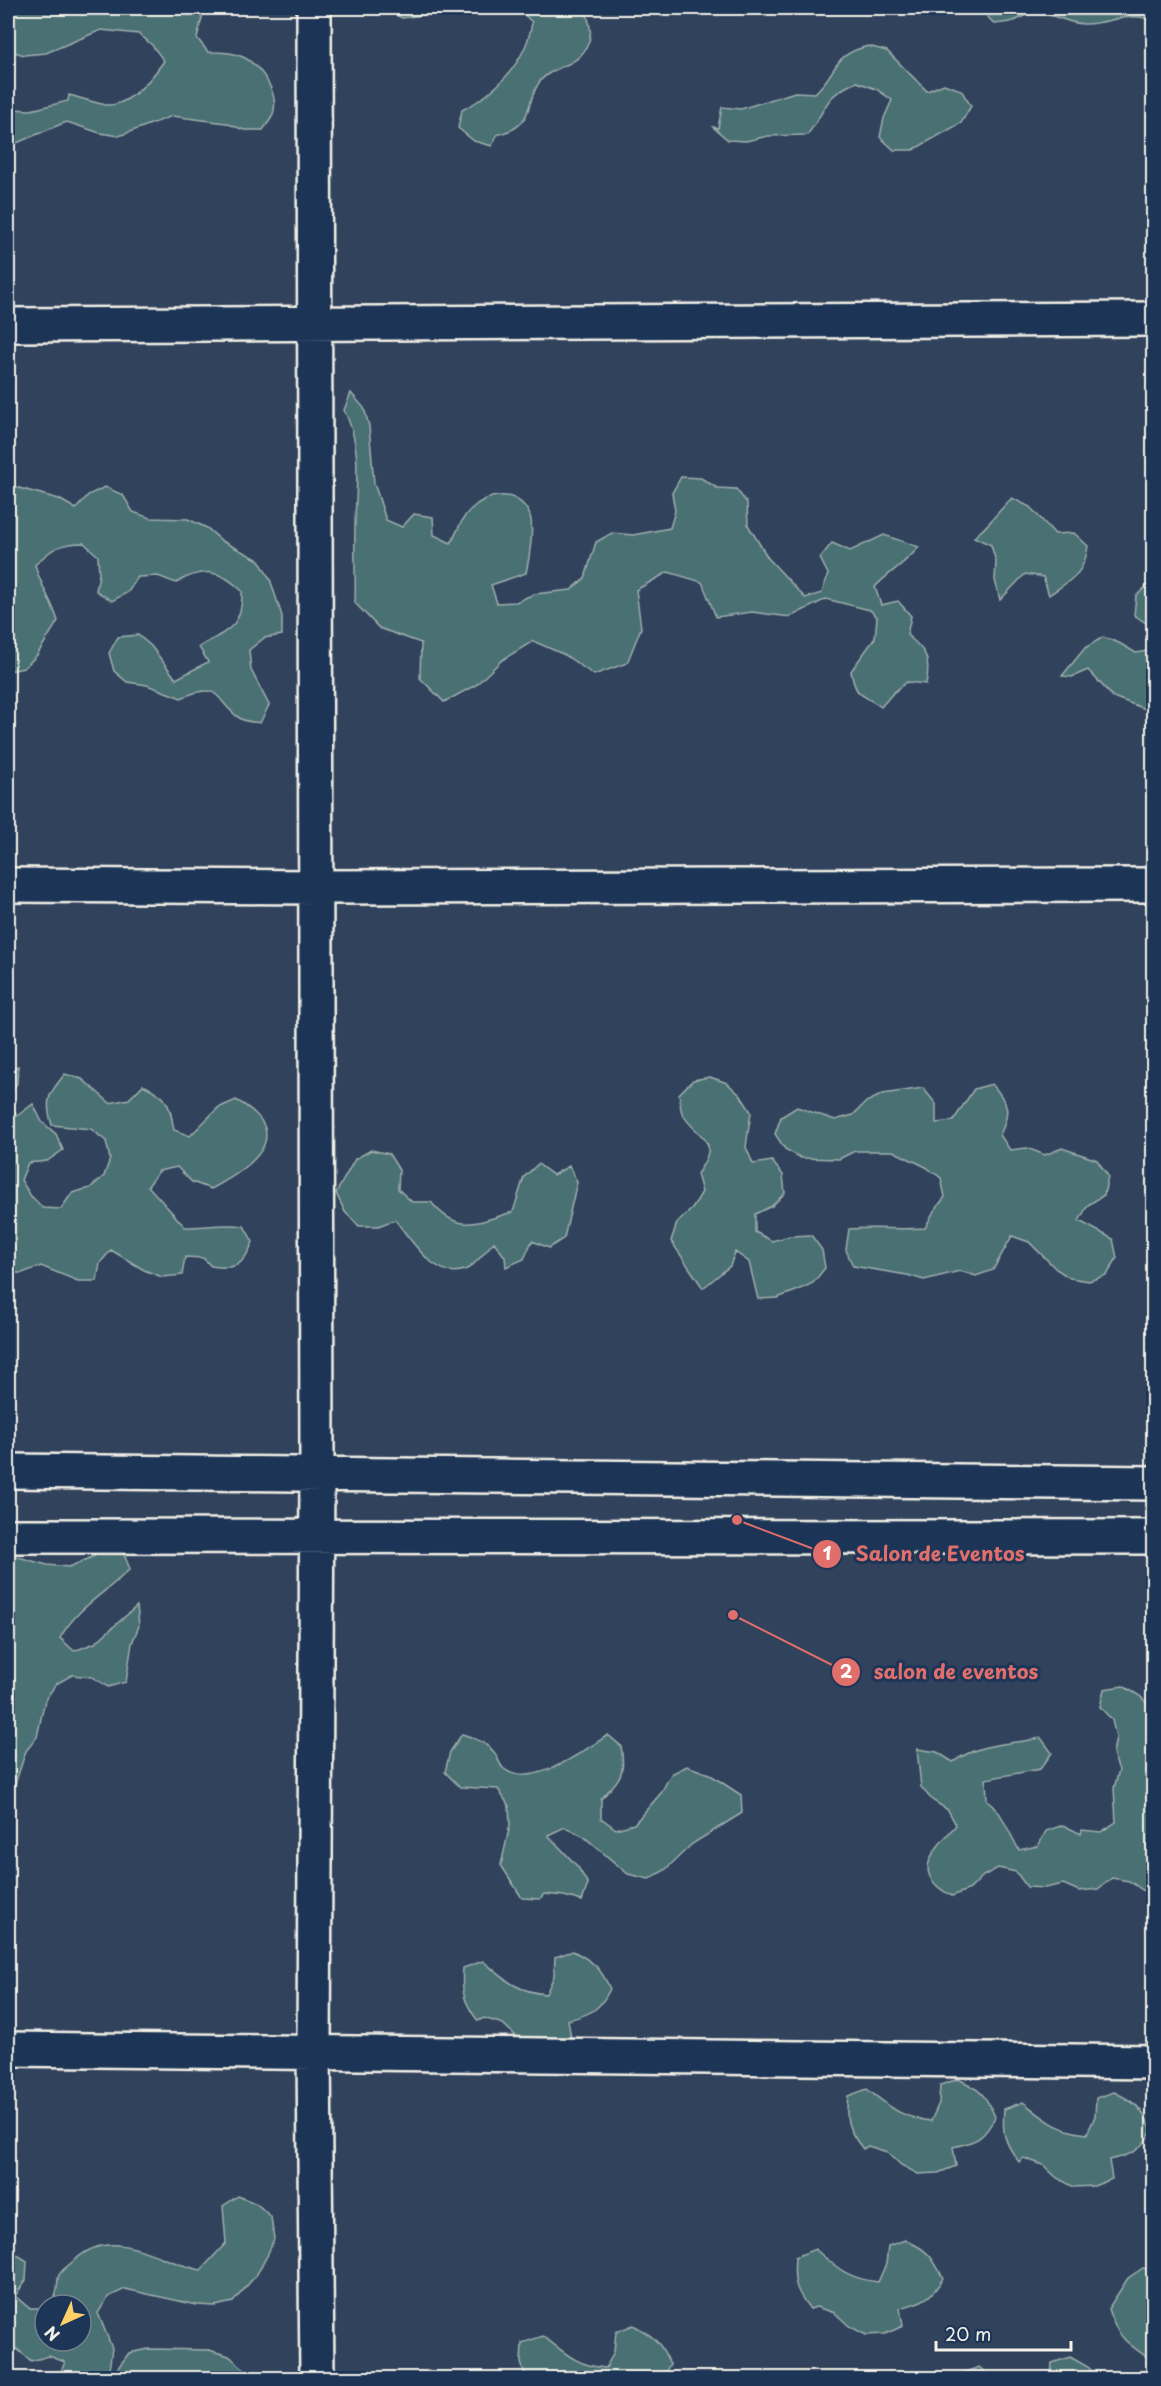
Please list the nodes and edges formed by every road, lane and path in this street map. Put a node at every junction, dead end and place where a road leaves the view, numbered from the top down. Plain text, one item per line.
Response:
1 (314, 8) edge
2 (1154, 319) edge
3 (316, 324) junction
4 (8, 325) edge
5 (8, 885) edge
6 (1154, 885) edge
7 (315, 887) junction
8 (8, 1472) edge
9 (317, 1474) junction
10 (1154, 1483) edge
11 (8, 1536) edge
12 (317, 1536) junction
13 (1154, 1537) edge
14 (8, 2049) edge
15 (314, 2052) junction
16 (1154, 2062) edge
17 (317, 2379) edge

1 - 3 street
2 - 3 street
3 - 4 street
3 - 7 street
5 - 7 street
6 - 7 street
7 - 9 street
8 - 9 street
9 - 10 street
9 - 12 street
11 - 12 street
12 - 13 street
12 - 15 street
14 - 15 street
15 - 16 street
15 - 17 street

